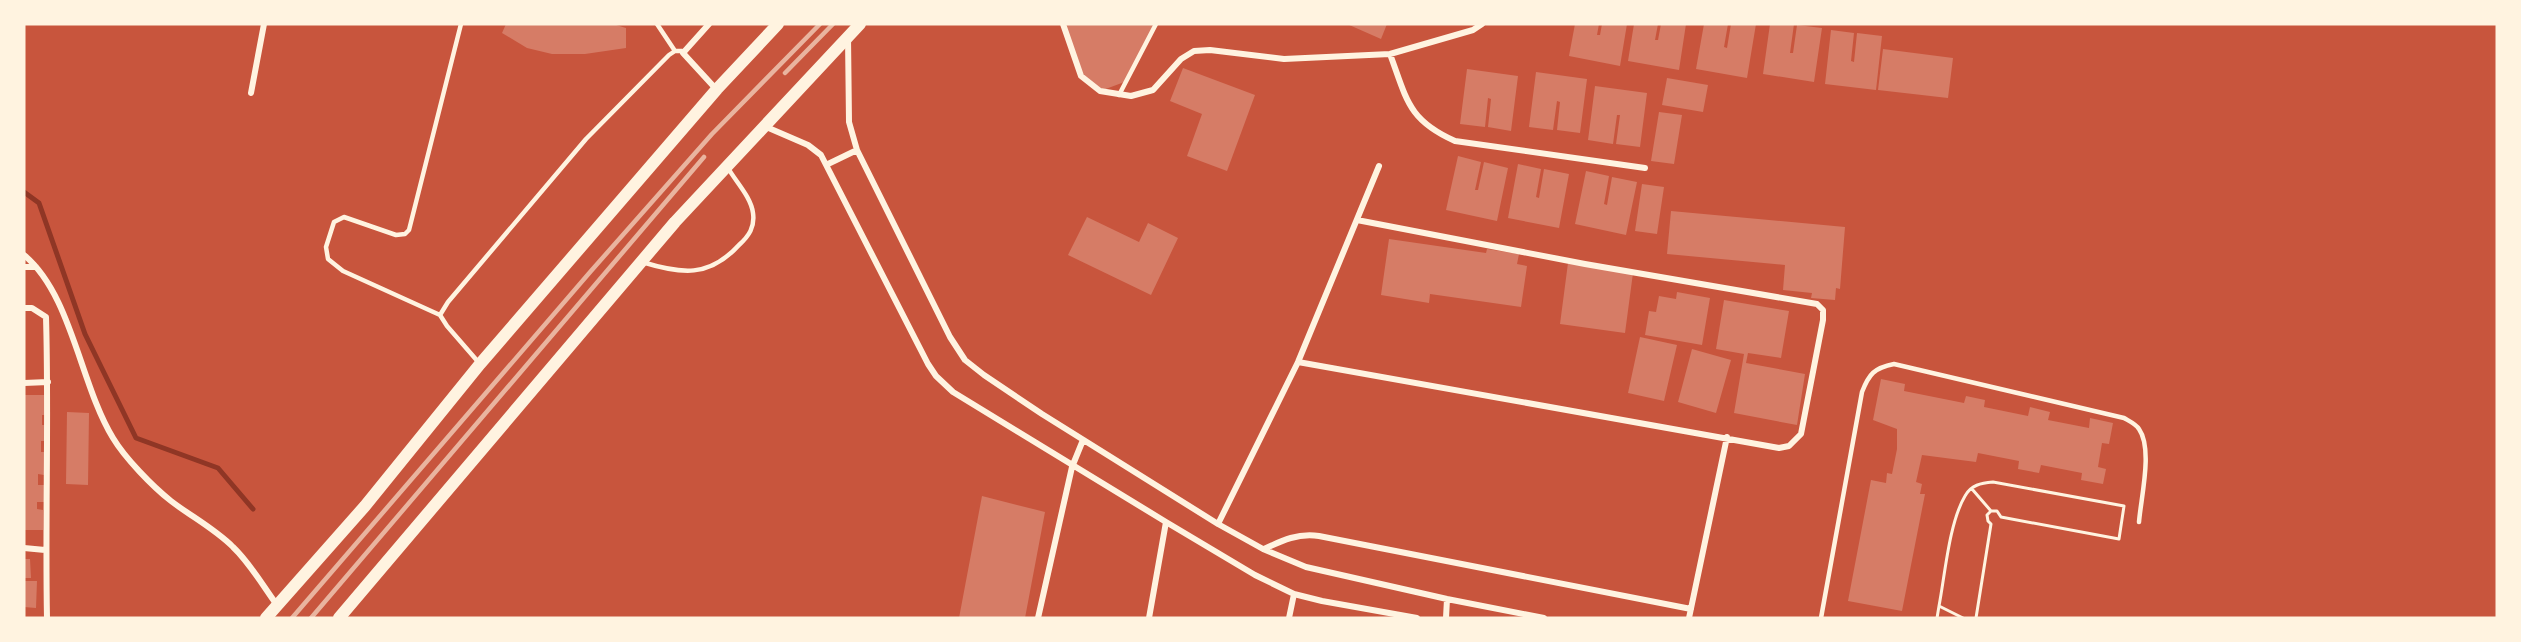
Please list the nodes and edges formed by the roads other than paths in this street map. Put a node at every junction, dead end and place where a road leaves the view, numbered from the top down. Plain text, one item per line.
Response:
1 (264, 24) edge
2 (461, 24) edge
3 (657, 24) edge
4 (709, 24) edge
5 (778, 24) edge
6 (860, 24) edge
7 (1063, 24) edge
8 (1156, 24) edge
9 (1482, 24) edge
10 (848, 36) junction
11 (679, 51) junction
12 (1390, 54) junction
13 (717, 89) junction
14 (251, 93) dead end
15 (1119, 95) junction
16 (764, 126) junction
17 (857, 150) junction
18 (828, 164) junction
19 (727, 166) junction
20 (1379, 166) dead end
21 (1645, 168) dead end
22 (1357, 220) junction
23 (24, 255) edge
24 (641, 262) junction
25 (24, 267) edge
26 (36, 267) junction
27 (24, 308) edge
28 (440, 315) junction
29 (1298, 362) junction
30 (480, 364) junction
31 (48, 382) junction
32 (24, 383) edge
33 (1727, 437) junction
34 (1083, 440) junction
35 (1072, 467) junction
36 (1166, 522) junction
37 (2139, 522) dead end
38 (1218, 524) junction
39 (24, 548) edge
40 (1263, 549) junction
41 (45, 550) junction
42 (1294, 594) junction
43 (1447, 599) junction
44 (277, 605) junction
45 (1691, 609) junction
46 (1821, 617) edge
47 (47, 618) edge
48 (266, 618) edge
49 (339, 618) edge
50 (1038, 618) edge
51 (1149, 618) edge
52 (1289, 618) edge
53 (1417, 618) edge
54 (1446, 618) edge
55 (1544, 618) edge
56 (1689, 618) edge
57 (1829, 618) edge

1 - 14 street
2 - 28 lane
3 - 11 lane
4 - 11 street
5 - 13 main road
6 - 10 main road
7 - 15 street
8 - 15 lane
9 - 12 street
10 - 16 main road
10 - 17 street
11 - 13 street
11 - 28 lane
12 - 15 street
12 - 21 street
13 - 30 main road
16 - 18 street
16 - 19 main road
17 - 18 street
17 - 34 street
18 - 35 street
19 - 24 main road
19 - 24 lane
20 - 22 street
22 - 29 street
22 - 33 street
23 - 26 street
24 - 49 main road
25 - 26 street
26 - 44 street
27 - 31 street
28 - 30 lane
29 - 33 street
29 - 38 street
30 - 44 main road
31 - 32 street
31 - 41 street
33 - 45 street
34 - 35 street
34 - 38 street
35 - 36 street
35 - 50 street
36 - 42 street
36 - 51 street
37 - 46 lane
38 - 40 street
39 - 41 street
40 - 43 street
40 - 45 street
41 - 47 street
42 - 52 street
42 - 53 street
43 - 54 street
43 - 55 street
44 - 48 main road
45 - 56 street
46 - 57 lane

